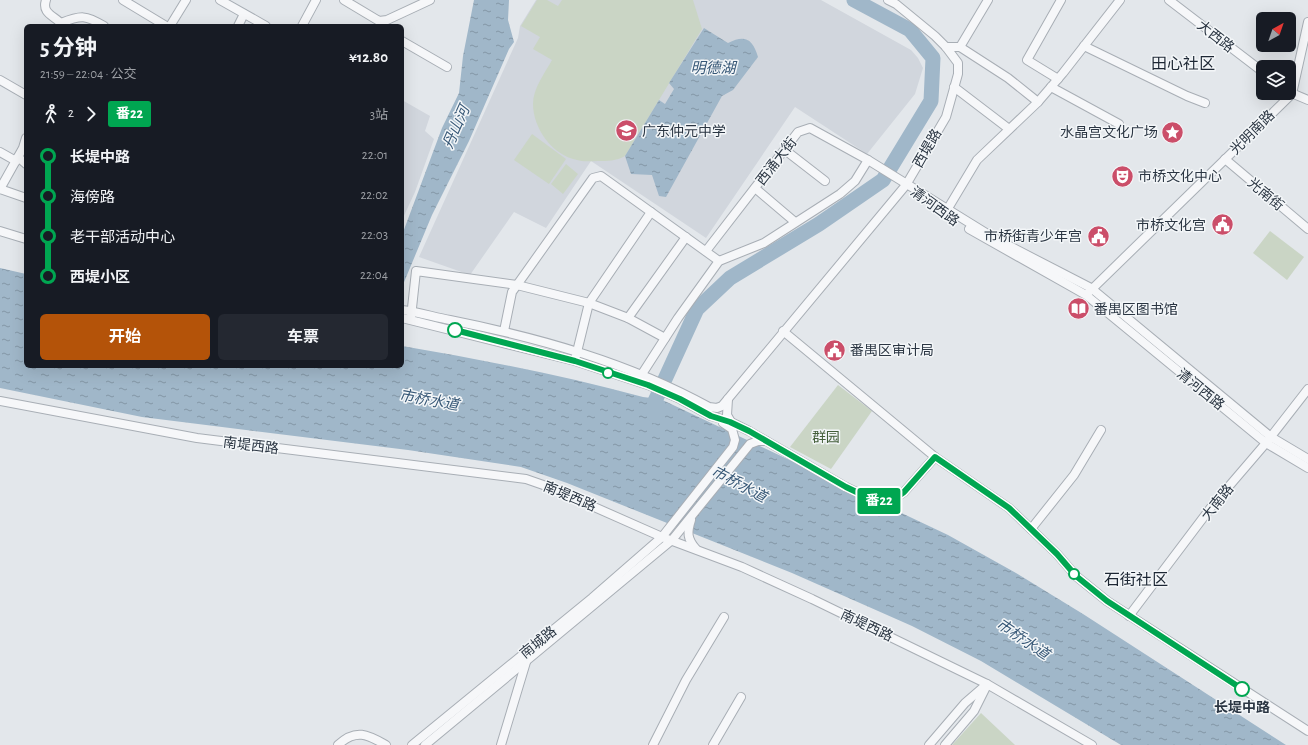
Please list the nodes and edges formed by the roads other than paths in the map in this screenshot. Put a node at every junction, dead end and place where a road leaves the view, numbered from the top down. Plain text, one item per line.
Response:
1 (46, 0) edge
2 (123, 0) edge
3 (184, 0) edge
4 (220, 0) edge
5 (316, 0) edge
6 (344, 0) edge
7 (430, 0) edge
8 (988, 0) edge
9 (1061, 0) edge
10 (1120, 0) edge
11 (1169, 0) edge
12 (895, 1) edge
13 (244, 14) junction
14 (1308, 22) edge
15 (385, 23) edge
16 (62, 24) edge
17 (101, 24) edge
18 (163, 24) edge
19 (171, 24) edge
20 (239, 24) edge
21 (262, 24) edge
22 (303, 24) edge
23 (404, 42) edge
24 (1084, 46) junction
25 (960, 47) junction
26 (946, 48) junction
27 (447, 67) dead end
28 (1256, 67) edge
29 (1296, 69) edge
30 (1058, 79) junction
31 (0, 80) edge
32 (954, 87) junction
33 (1051, 87) junction
34 (24, 94) edge
35 (1296, 95) edge
36 (1283, 100) edge
37 (1308, 100) edge
38 (1038, 102) junction
39 (1205, 103) dead end
40 (1119, 124) dead end
41 (1009, 129) junction
42 (24, 143) edge
43 (785, 150) junction
44 (0, 152) edge
45 (17, 159) junction
46 (1225, 159) junction
47 (868, 160) junction
48 (24, 163) edge
49 (824, 181) dead end
50 (906, 185) junction
51 (755, 188) junction
52 (0, 189) edge
53 (24, 197) edge
54 (947, 210) junction
55 (651, 212) junction
56 (795, 222) junction
57 (1308, 229) edge
58 (0, 231) edge
59 (686, 237) junction
60 (24, 238) edge
61 (706, 251) junction
62 (719, 261) junction
63 (517, 285) junction
64 (1089, 292) junction
65 (589, 303) junction
66 (404, 311) edge
67 (411, 315) junction
68 (404, 317) edge
69 (628, 318) junction
70 (504, 331) junction
71 (782, 331) junction
72 (665, 338) junction
73 (577, 352) junction
74 (575, 361) junction
75 (642, 374) junction
76 (650, 381) junction
77 (1308, 389) edge
78 (681, 395) junction
79 (728, 399) junction
80 (0, 401) edge
81 (732, 426) junction
82 (1101, 430) dead end
83 (1269, 440) junction
84 (767, 442) junction
85 (935, 457) junction
86 (1308, 459) edge
87 (1308, 468) edge
88 (693, 515) junction
89 (1031, 529) junction
90 (662, 537) junction
91 (672, 540) junction
92 (696, 549) junction
93 (1129, 616) junction
94 (724, 617) dead end
95 (526, 661) junction
96 (987, 684) junction
97 (741, 697) dead end
98 (1308, 730) edge
99 (338, 745) edge
100 (386, 745) edge
101 (412, 745) edge
102 (425, 745) edge
103 (501, 745) edge
104 (653, 745) edge
105 (713, 745) edge
106 (929, 745) edge
107 (945, 745) edge
108 (1092, 745) edge

1 - 16 street
2 - 18 street
3 - 19 street
4 - 13 street
5 - 22 street
6 - 15 street
7 - 15 street
8 - 25 street
9 - 30 street
10 - 24 street
11 - 28 street, 大西路
12 - 26 street, 西堤路
13 - 20 street
13 - 21 street
14 - 29 street
16 - 17 street
23 - 27 street
24 - 30 street
24 - 39 street
25 - 26 street
25 - 38 street
26 - 32 street, 西堤路
30 - 33 street
31 - 34 street
32 - 41 street
32 - 50 street, 西堤路
33 - 38 street
33 - 40 street
35 - 37 street
36 - 46 street, 光明南路
38 - 41 street
41 - 54 street
42 - 45 street
43 - 47 street, 西涌大街
43 - 49 street
43 - 51 street, 西涌大街
44 - 45 street
45 - 48 street
45 - 52 street
46 - 57 street, 光南街
46 - 64 street, 光明南路
47 - 50 street, 西涌大街
47 - 56 street
50 - 54 street, 清河西路
50 - 64 street, 清河西路
50 - 71 street, 西堤路
51 - 56 street
51 - 61 street, 西涌大街
52 - 53 street
54 - 64 street, 清河西路
55 - 59 street
55 - 63 street
55 - 65 street
56 - 62 street
58 - 60 street
59 - 61 street
59 - 69 street
61 - 62 street
62 - 72 street
63 - 65 street
63 - 67 street
63 - 70 street
64 - 83 street, 清河西路
65 - 69 street
65 - 73 street
66 - 67 street
67 - 68 street
67 - 70 street
67 - 74 street
69 - 72 street
70 - 73 street
71 - 79 street, 西堤路
71 - 85 street
72 - 75 street
73 - 74 street
73 - 75 street
74 - 76 street
75 - 76 street
76 - 78 street
77 - 83 street, 大南路
78 - 79 street
78 - 81 street
79 - 81 street, 南城路
80 - 90 street, 南堤西路
81 - 84 street
81 - 90 street, 南城路
82 - 89 street
83 - 86 street
83 - 87 street
83 - 93 street, 大南路
84 - 85 street
84 - 88 street, 南城路
85 - 89 street
88 - 91 street, 南城路
88 - 92 street
89 - 93 street
90 - 91 street, 南堤西路
90 - 101 street, 南城路
91 - 92 street, 南堤西路
91 - 95 street, 南城路
92 - 96 street, 南堤西路
93 - 98 street
94 - 104 street
95 - 102 street, 南城路
95 - 103 street
96 - 106 street
96 - 107 street
96 - 108 street, 南堤西路
97 - 105 street
99 - 100 street

